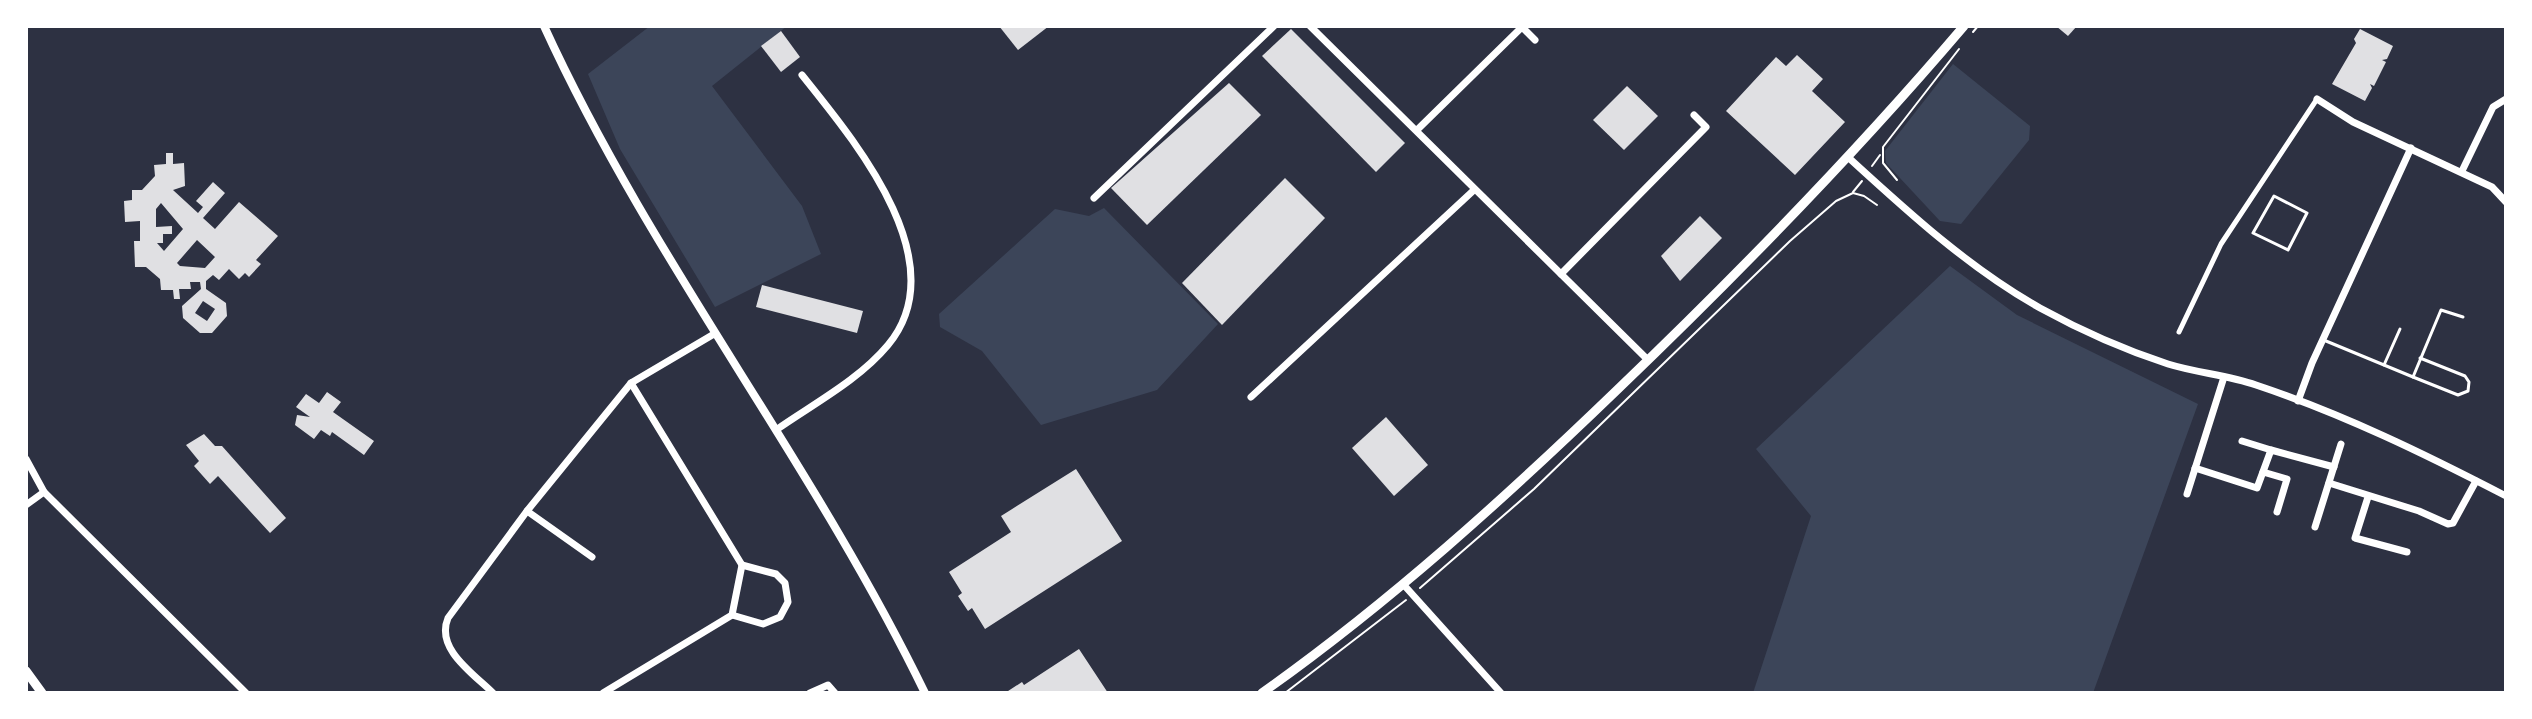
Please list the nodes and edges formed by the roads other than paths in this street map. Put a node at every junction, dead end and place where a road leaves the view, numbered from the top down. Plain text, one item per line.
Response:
1 (544, 26) edge
2 (1274, 26) edge
3 (1310, 26) edge
4 (1964, 26) edge
5 (1535, 40) dead end
6 (802, 75) dead end
7 (2317, 99) joint
8 (2506, 99) edge
9 (1694, 115) dead end
10 (1417, 130) junction
11 (2411, 148) junction
12 (1849, 158) junction
13 (2462, 171) junction
14 (1474, 190) junction
15 (1094, 198) dead end
16 (2506, 202) edge
17 (2271, 242) joint
18 (1561, 274) junction
19 (2463, 317) dead end
20 (2400, 329) dead end
21 (2179, 332) dead end
22 (714, 334) junction
23 (2322, 339) junction
24 (2420, 358) junction
25 (1648, 360) junction
26 (2384, 365) junction
27 (2224, 377) junction
28 (2413, 377) junction
29 (631, 383) junction
30 (1251, 397) dead end
31 (2298, 401) junction
32 (776, 430) junction
33 (2242, 441) dead end
34 (2341, 444) dead end
35 (2271, 450) junction
36 (26, 459) edge
37 (2334, 467) junction
38 (2195, 468) junction
39 (2263, 472) junction
40 (2476, 481) junction
41 (2329, 483) junction
42 (44, 492) junction
43 (2187, 494) dead end
44 (2506, 496) edge
45 (2368, 497) junction
46 (26, 505) edge
47 (527, 511) junction
48 (2277, 512) dead end
49 (2315, 527) dead end
50 (2407, 552) dead end
51 (592, 557) dead end
52 (742, 565) junction
53 (1403, 584) junction
54 (732, 615) junction
55 (26, 671) edge
56 (42, 693) edge
57 (246, 693) edge
58 (493, 693) edge
59 (603, 693) edge
60 (810, 693) edge
61 (835, 693) edge
62 (925, 693) edge
63 (1262, 693) edge
64 (1501, 693) edge

1 - 22 street
2 - 15 street
3 - 10 street
4 - 12 main road
5 - 10 street
6 - 32 street
7 - 11 street
7 - 21 street
8 - 13 street
9 - 18 street
10 - 14 street
11 - 13 street
11 - 23 street
12 - 25 main road
12 - 27 street
13 - 16 street
14 - 18 street
14 - 30 street
17 - 17 lane
18 - 25 street
19 - 24 lane
20 - 26 lane
22 - 29 street
22 - 32 street
23 - 26 lane
23 - 31 street
24 - 28 lane
24 - 28 lane
25 - 53 main road
26 - 28 lane
27 - 31 street
27 - 38 street
29 - 47 street
29 - 52 street
31 - 40 street
32 - 62 street
33 - 35 street
34 - 37 street
35 - 37 street
35 - 39 street
36 - 42 street
37 - 41 street
38 - 39 street
38 - 43 street
39 - 48 street
40 - 44 street
40 - 45 street
41 - 45 street
41 - 49 street
42 - 46 street
42 - 57 street
45 - 50 street
47 - 51 street
47 - 58 street
52 - 54 street
52 - 54 street
53 - 63 main road
53 - 64 street
54 - 59 street
55 - 56 main road
60 - 61 street

